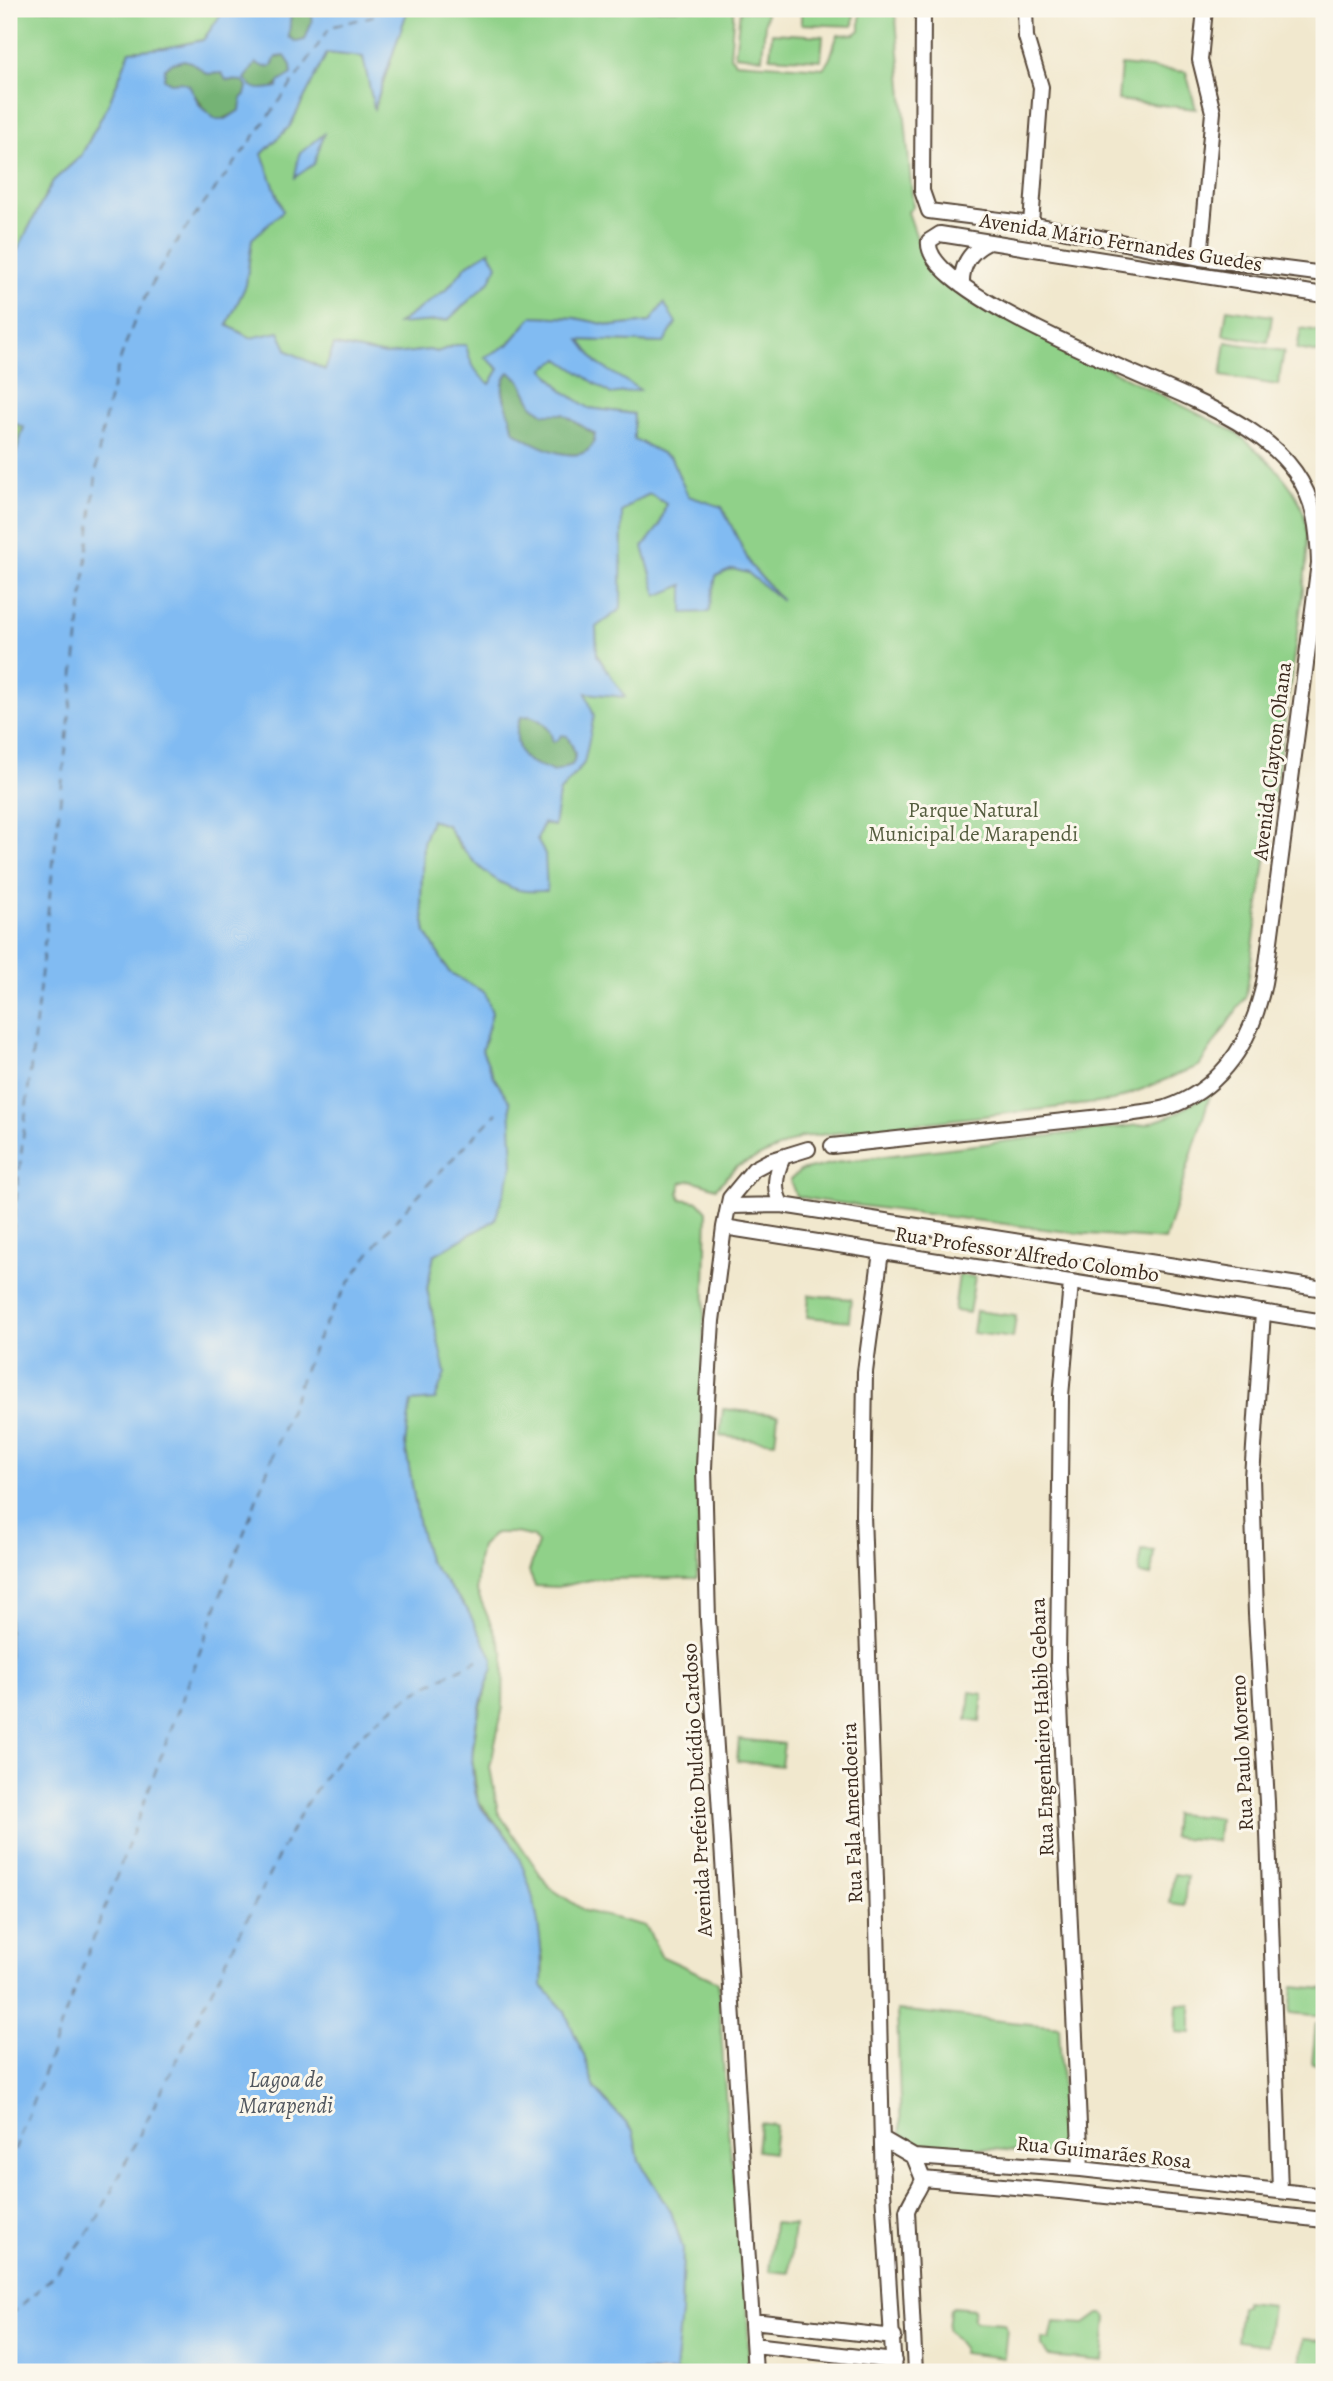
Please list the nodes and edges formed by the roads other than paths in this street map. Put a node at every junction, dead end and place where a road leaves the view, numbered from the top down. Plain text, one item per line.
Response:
1 (923, 9) edge
2 (1025, 9) edge
3 (1205, 9) edge
4 (1031, 224) junction
5 (987, 243) junction
6 (933, 255) joint
7 (1200, 258) junction
8 (1324, 274) edge
9 (962, 285) junction
10 (1324, 295) edge
11 (832, 1146) dead end
12 (808, 1149) dead end
13 (783, 1157) junction
14 (782, 1205) junction
15 (729, 1206) junction
16 (724, 1227) junction
17 (881, 1252) junction
18 (1072, 1283) junction
19 (1324, 1289) edge
20 (1263, 1312) junction
21 (1324, 1322) edge
22 (883, 2139) junction
23 (914, 2157) junction
24 (1081, 2169) junction
25 (923, 2179) junction
26 (883, 2190) junction
27 (1280, 2191) junction
28 (1324, 2196) edge
29 (910, 2203) junction
30 (1324, 2220) edge
31 (753, 2321) junction
32 (894, 2337) junction
33 (754, 2345) junction
34 (894, 2367) edge
35 (755, 2372) edge
36 (915, 2372) edge

1 - 4 street, Avenida Mário Fernandes Guedes
2 - 4 street
3 - 7 street
4 - 7 street, Avenida Mário Fernandes Guedes
5 - 6 street, Avenida Mário Fernandes Guedes
5 - 9 street
5 - 10 street, Avenida Mário Fernandes Guedes
6 - 9 street, Avenida Clayton Ohana
7 - 8 street, Avenida Mário Fernandes Guedes
9 - 11 street, Avenida Clayton Ohana
12 - 13 street
13 - 14 street
13 - 15 street
14 - 15 street, Rua Professor Alfredo Colombo
14 - 19 street, Rua Professor Alfredo Colombo
15 - 16 street, Avenida Prefeito Dulcídio Cardoso
16 - 17 street, Rua Professor Alfredo Colombo
16 - 31 street, Avenida Prefeito Dulcídio Cardoso
17 - 18 street, Rua Professor Alfredo Colombo
17 - 22 street, Rua Fala Amendoeira
18 - 20 street, Rua Professor Alfredo Colombo
18 - 24 street, Rua Engenheiro Habib Gebara
20 - 21 street, Rua Professor Alfredo Colombo
20 - 27 street, Rua Paulo Moreno
22 - 23 street, Rua Guimarães Rosa
22 - 26 street, Rua Fala Amendoeira
23 - 24 street, Rua Guimarães Rosa
23 - 25 street
24 - 27 street, Rua Guimarães Rosa
25 - 29 street
25 - 30 street, Rua Guimarães Rosa
26 - 29 street
26 - 32 street, Rua Fala Amendoeira
27 - 28 street, Rua Guimarães Rosa
29 - 36 street
31 - 32 street
31 - 33 street, Avenida Prefeito Dulcídio Cardoso
32 - 34 street, Rua Fala Amendoeira
33 - 34 street
33 - 35 street, Avenida Prefeito Dulcídio Cardoso

